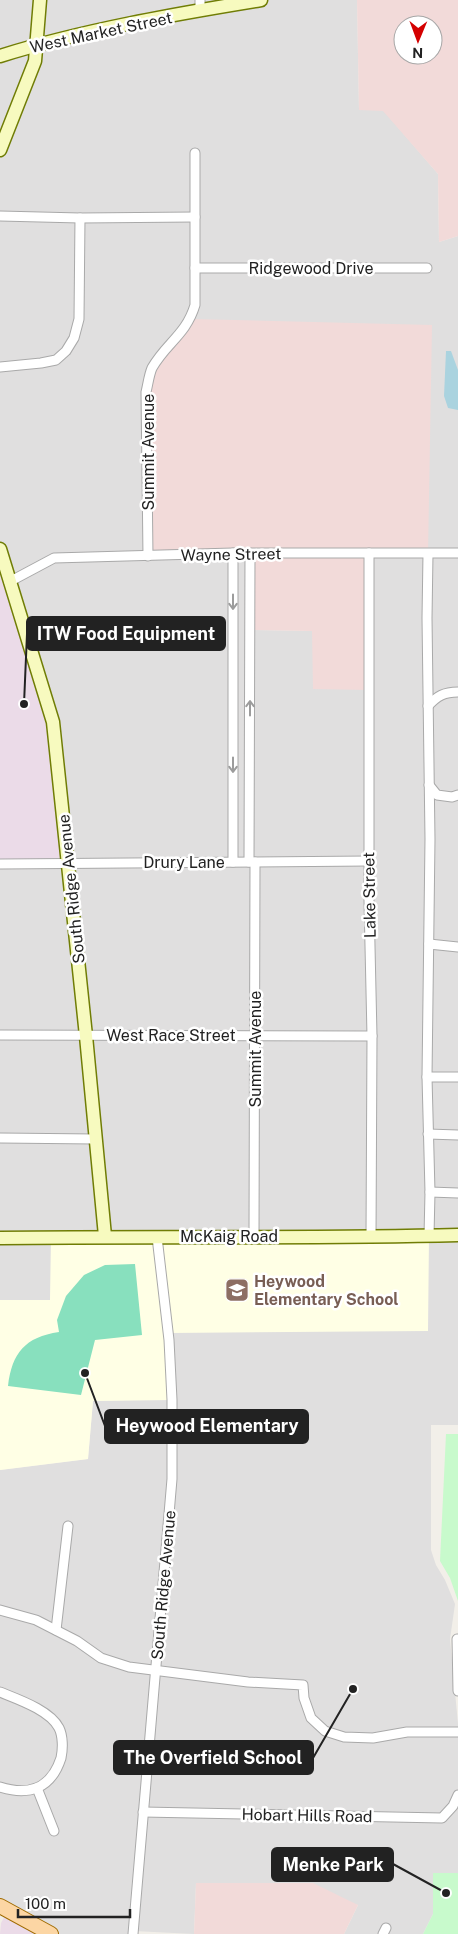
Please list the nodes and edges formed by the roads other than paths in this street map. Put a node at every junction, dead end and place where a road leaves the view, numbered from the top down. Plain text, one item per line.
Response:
1 (40, 0) edge
2 (261, 0) edge
3 (200, 5) edge
4 (37, 44) junction
5 (0, 56) edge
6 (0, 150) edge
7 (195, 153) dead end
8 (0, 216) edge
9 (195, 217) junction
10 (80, 218) junction
11 (195, 268) junction
12 (427, 268) dead end
13 (0, 367) edge
14 (0, 549) edge
15 (233, 553) junction
16 (250, 553) junction
17 (369, 553) junction
18 (458, 553) edge
19 (428, 554) junction
20 (148, 556) junction
21 (9, 582) junction
22 (458, 692) edge
23 (428, 706) junction
24 (429, 784) junction
25 (458, 794) edge
26 (369, 861) junction
27 (233, 862) junction
28 (252, 862) junction
29 (68, 863) junction
30 (0, 864) edge
31 (429, 944) junction
32 (458, 947) edge
33 (0, 1035) edge
34 (255, 1035) junction
35 (86, 1036) junction
36 (372, 1036) junction
37 (427, 1077) junction
38 (458, 1077) edge
39 (428, 1134) junction
40 (458, 1135) edge
41 (0, 1138) edge
42 (95, 1139) junction
43 (430, 1192) junction
44 (458, 1192) edge
45 (105, 1236) junction
46 (254, 1236) junction
47 (429, 1236) junction
48 (458, 1236) edge
49 (157, 1237) junction
50 (371, 1237) junction
51 (0, 1238) edge
52 (68, 1526) dead end
53 (0, 1610) edge
54 (56, 1630) junction
55 (457, 1639) edge
56 (156, 1670) junction
57 (0, 1692) edge
58 (458, 1692) edge
59 (458, 1732) edge
60 (0, 1788) edge
61 (37, 1788) junction
62 (458, 1795) edge
63 (143, 1812) junction
64 (54, 1831) dead end
65 (0, 1906) edge
66 (51, 1934) edge
67 (133, 1934) edge

1 - 4 street
2 - 3 street, West Market Street
3 - 4 street, West Market Street
4 - 5 street, West Market Street
4 - 6 street
7 - 9 street, Summit Avenue
8 - 10 street
9 - 10 street
9 - 11 street, Summit Avenue
10 - 13 street
11 - 12 street, Ridgewood Drive
11 - 20 street, Summit Avenue
14 - 21 street, South Ridge Avenue
15 - 16 street, Wayne Street
15 - 20 street, Wayne Street
15 -> 27 street
16 - 17 street, Wayne Street
28 -> 16 street, Summit Avenue
17 - 19 street, Wayne Street
17 - 26 street, Lake Street
18 - 19 street, Wayne Street
19 - 23 street
20 - 21 street, Wayne Street
21 - 29 street, South Ridge Avenue
22 - 23 street
23 - 24 street
24 - 25 street
24 - 31 street
26 - 28 street, Drury Lane
26 - 36 street, Lake Street
27 - 28 street, Drury Lane
27 - 29 street, Drury Lane
28 - 34 street, Summit Avenue
29 - 30 street, Drury Lane
29 - 35 street, South Ridge Avenue
31 - 32 street
31 - 37 street
33 - 35 street, West Race Street
34 - 35 street, West Race Street
34 - 36 street, West Race Street
34 - 46 street, Summit Avenue
35 - 42 street, South Ridge Avenue
36 - 50 street, Lake Street
37 - 38 street
37 - 39 street
39 - 40 street
39 - 43 street
41 - 42 street
42 - 45 street, South Ridge Avenue
43 - 44 street
43 - 47 street
45 - 49 street, McKaig Road
45 - 51 street, McKaig Road
46 - 49 street, McKaig Road
46 - 50 street, McKaig Road
47 - 48 street, McKaig Road
47 - 50 street, McKaig Road
49 - 56 street, South Ridge Avenue
52 - 54 street
53 - 54 street
54 - 56 street
55 - 58 street
56 - 59 street
56 - 63 street, South Ridge Avenue
57 - 61 street
60 - 61 street
61 - 64 street
62 - 63 street, Hobart Hills Road
63 - 67 street, South Ridge Avenue
65 - 66 main road

